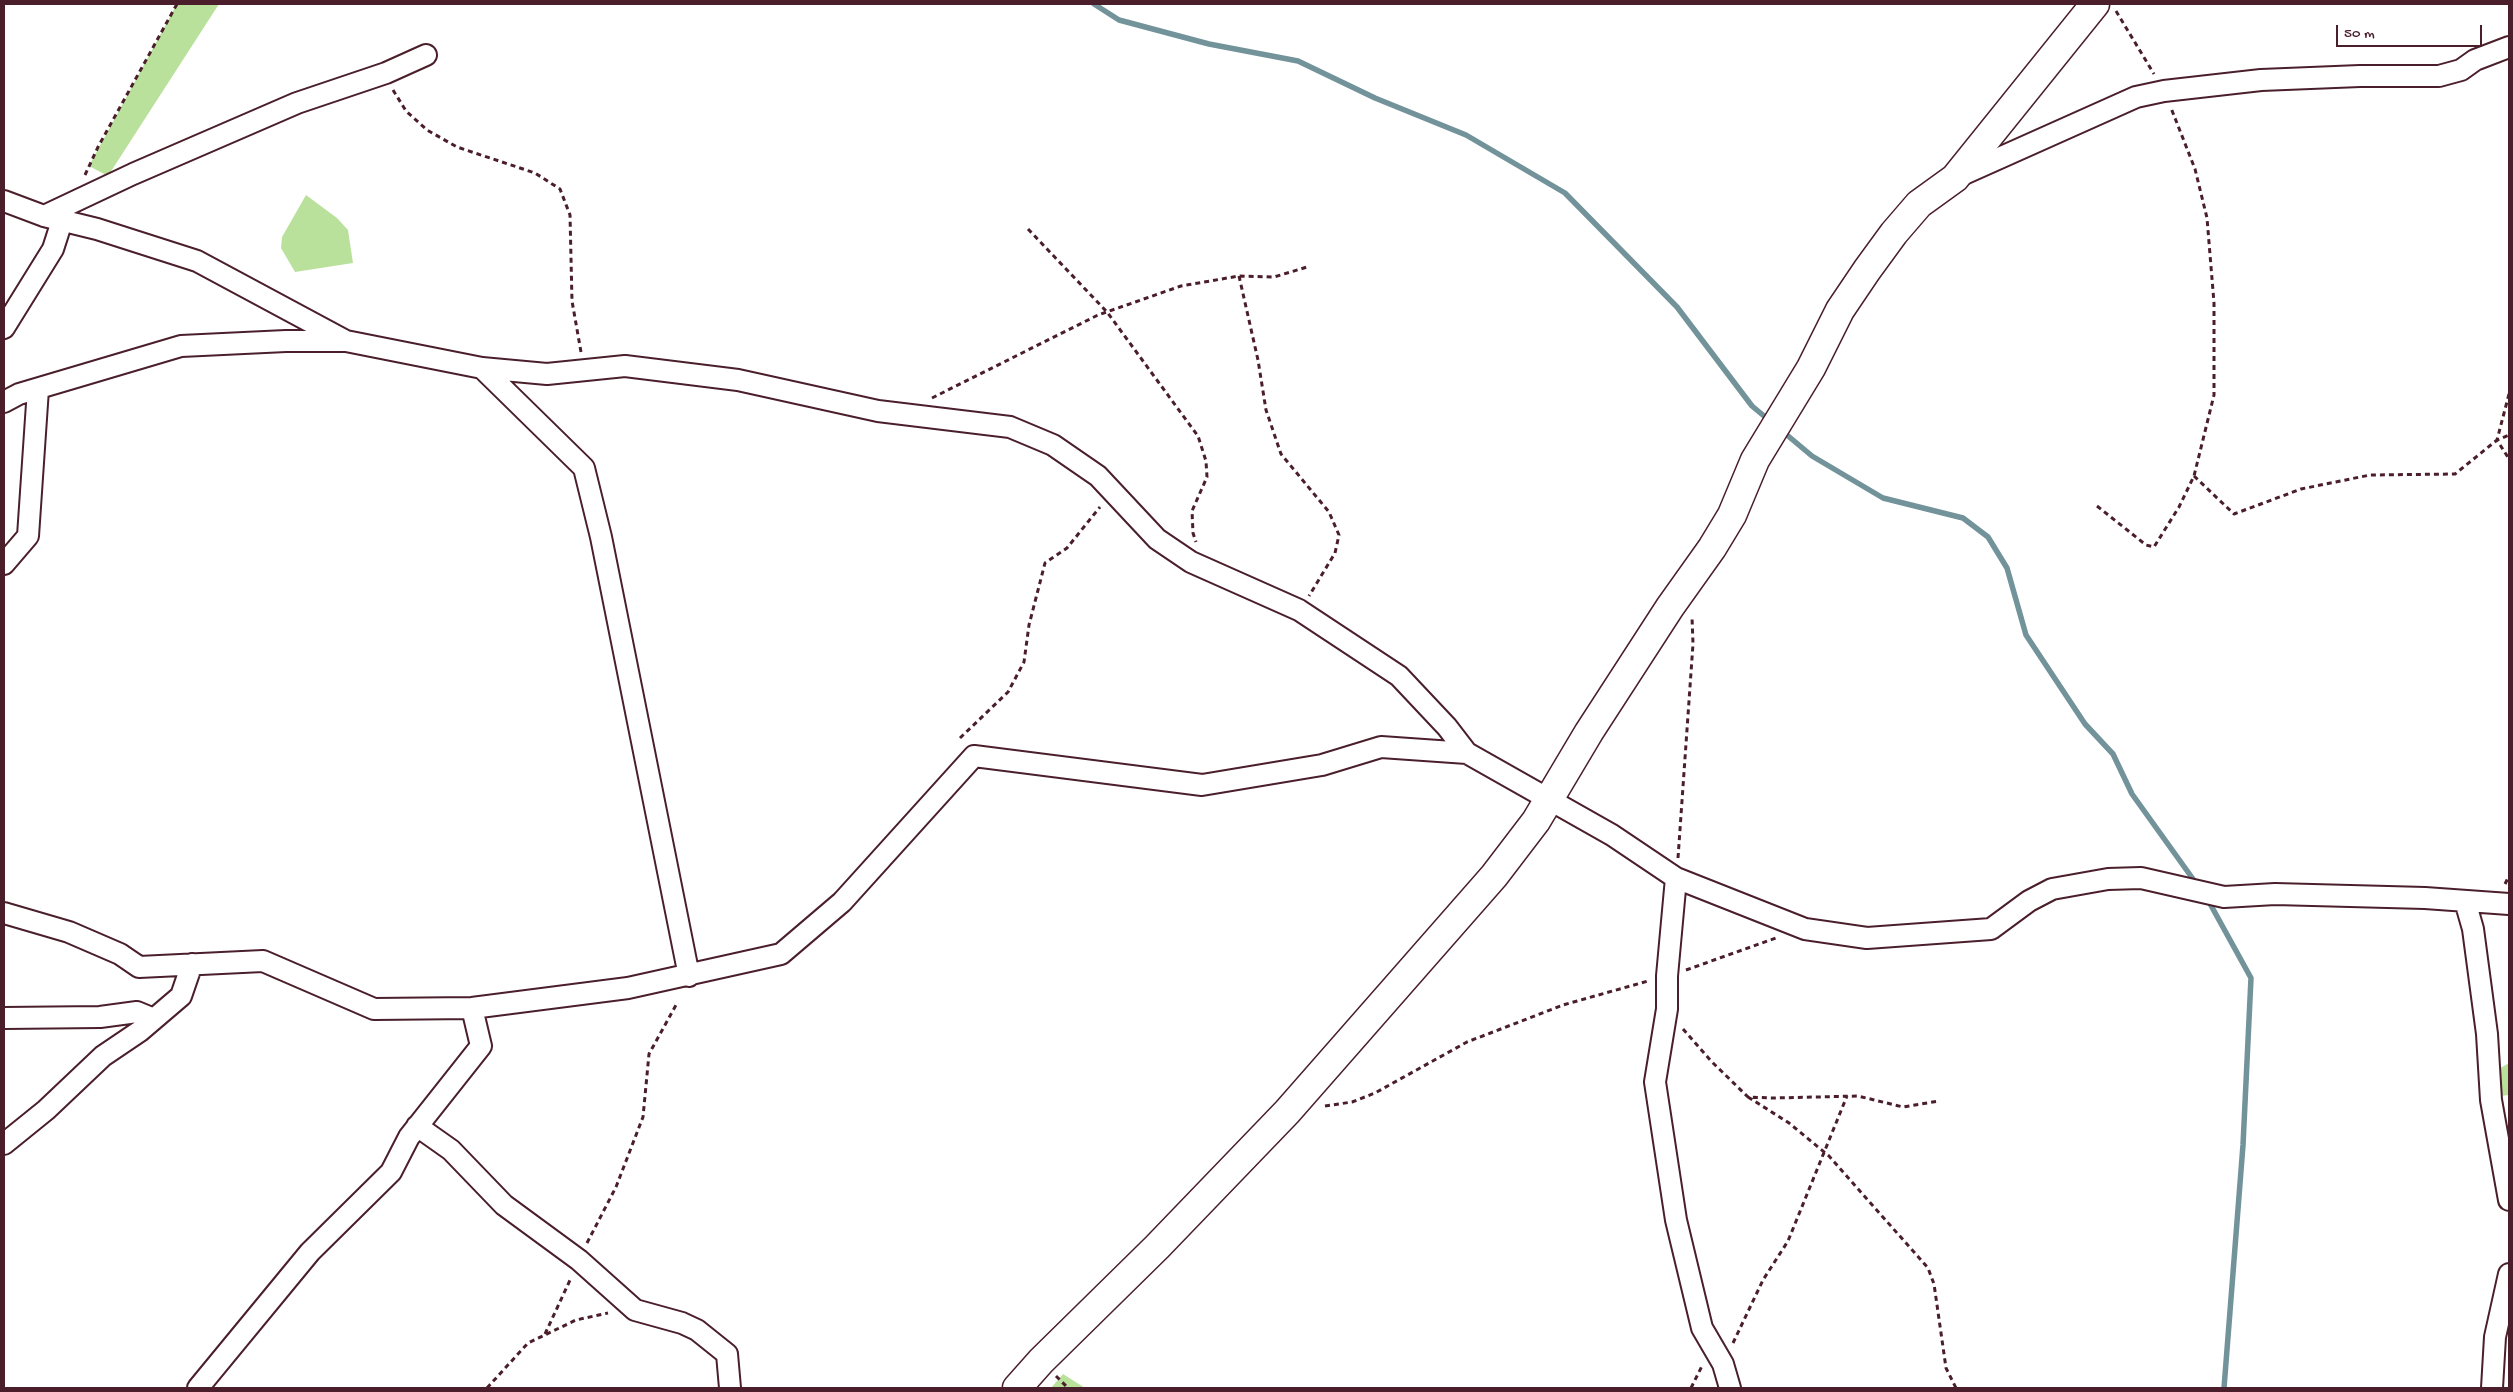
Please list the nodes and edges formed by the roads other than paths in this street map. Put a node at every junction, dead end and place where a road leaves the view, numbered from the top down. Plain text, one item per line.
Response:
1 (2095, 4) edge
2 (2509, 47) edge
3 (426, 55) dead end
4 (1955, 178) junction
5 (4, 201) edge
6 (58, 215) junction
7 (4, 328) edge
8 (346, 341) junction
9 (482, 368) junction
10 (38, 389) junction
11 (4, 402) edge
12 (4, 564) edge
13 (1466, 754) junction
14 (1548, 799) junction
15 (1676, 878) junction
16 (2465, 901) junction
17 (2509, 904) edge
18 (4, 913) edge
19 (192, 964) junction
20 (689, 976) junction
21 (472, 1008) junction
22 (4, 1018) edge
23 (154, 1019) junction
24 (417, 1126) junction
25 (4, 1144) edge
26 (2509, 1200) edge
27 (2509, 1274) edge
28 (198, 1388) edge
29 (730, 1388) edge
30 (1018, 1388) edge
31 (1730, 1388) edge
32 (2492, 1388) edge

1 - 4 street
2 - 4 street
3 - 6 street
4 - 14 street
5 - 6 street
6 - 7 street
6 - 8 street
8 - 9 street
8 - 10 street
9 - 13 street
9 - 20 street
10 - 11 street
10 - 12 street
13 - 14 street
13 - 20 street
14 - 15 street
14 - 30 street
15 - 16 street
15 - 31 street
16 - 17 street
16 - 26 street
18 - 19 street
19 - 21 street
19 - 23 street
20 - 21 street
21 - 24 street
22 - 23 street
23 - 25 street
24 - 28 street
24 - 29 street
27 - 32 street

